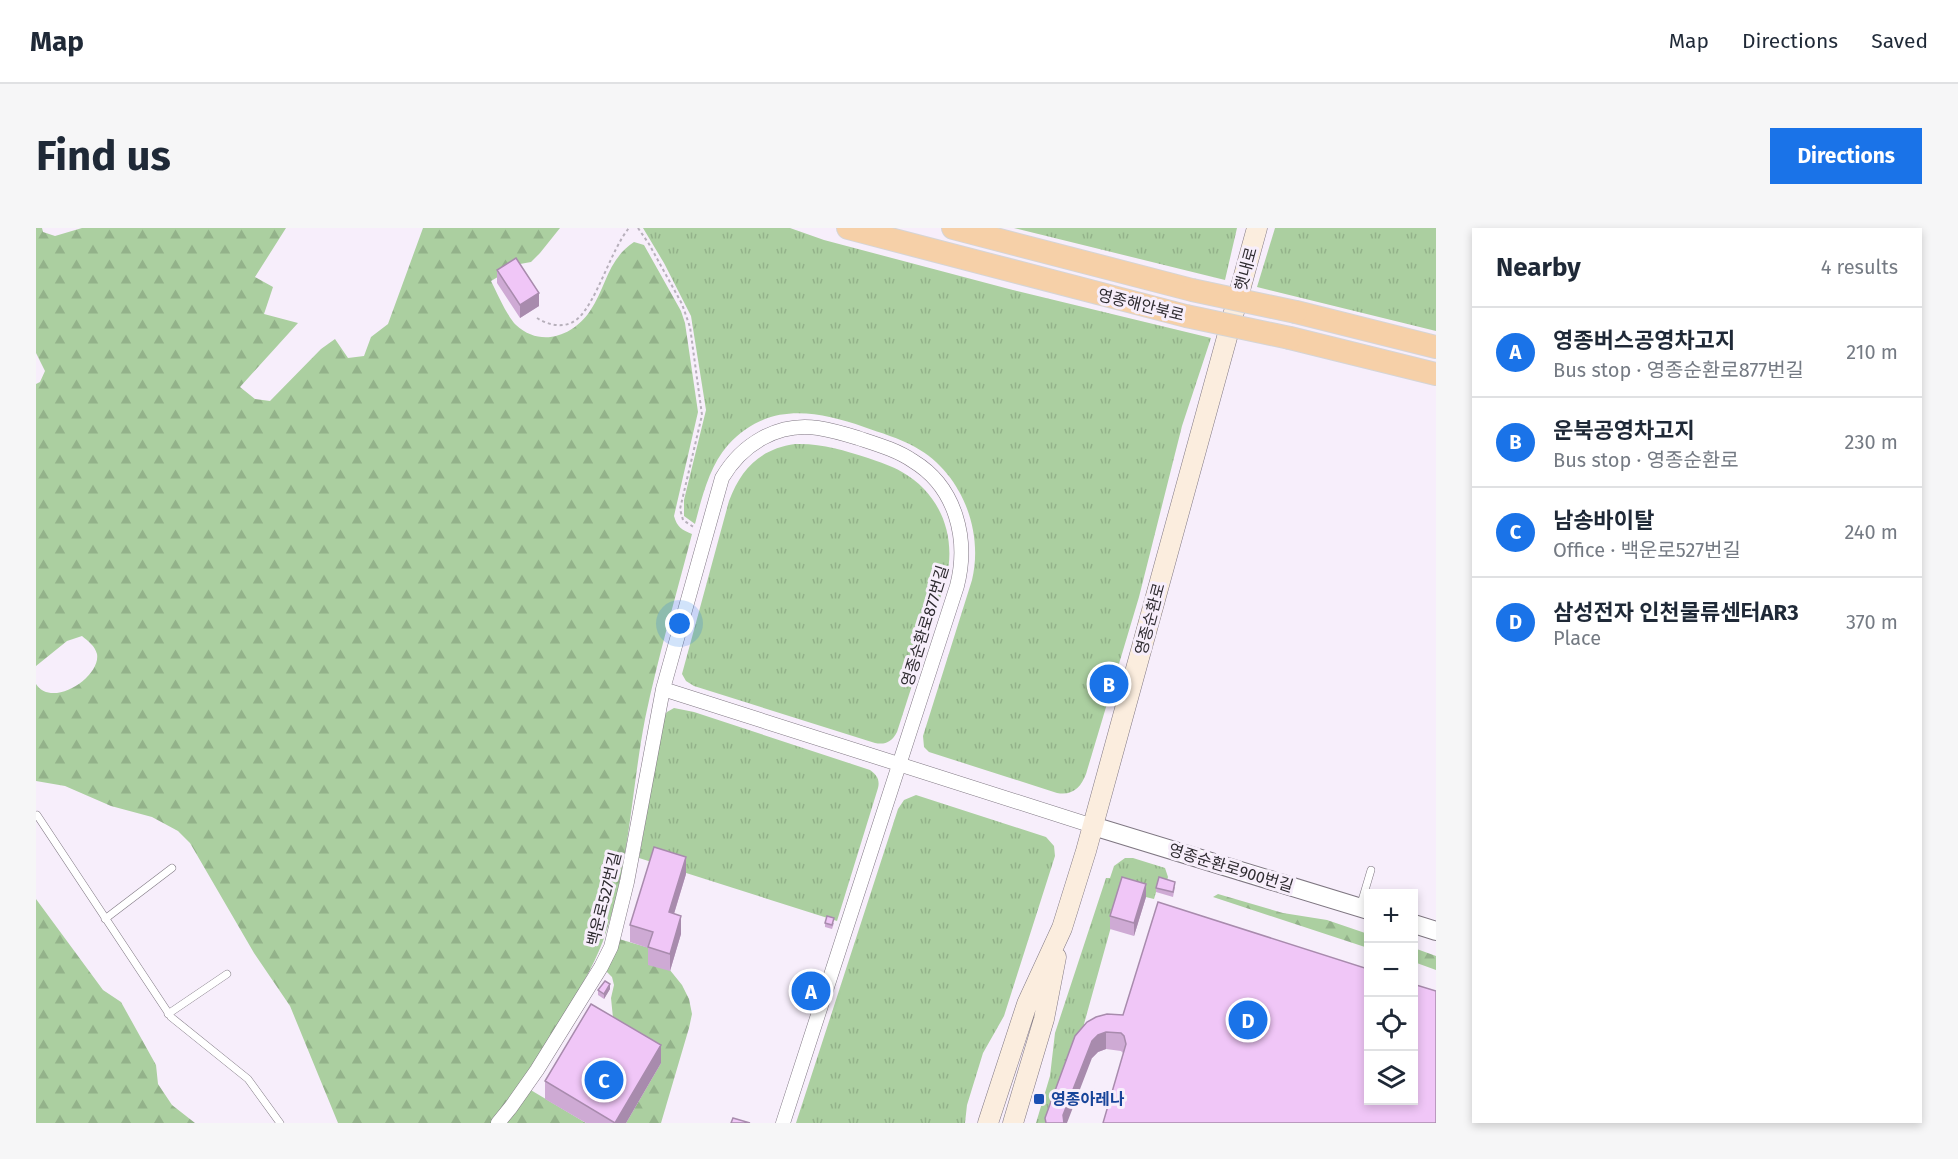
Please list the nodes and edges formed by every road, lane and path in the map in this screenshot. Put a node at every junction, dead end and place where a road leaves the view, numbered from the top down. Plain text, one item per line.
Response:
1 (629, 228) edge
2 (638, 228) edge
3 (848, 228) edge
4 (952, 228) edge
5 (1257, 228) edge
6 (1234, 310) joint
7 (537, 318) dead end
8 (1436, 346) edge
9 (1436, 374) edge
10 (697, 529) dead end
11 (663, 689) junction
12 (900, 765) junction
13 (37, 815) edge
14 (1093, 826) junction
15 (172, 868) dead end
16 (1371, 870) dead end
17 (1368, 889) edge
18 (1364, 908) edge
19 (105, 919) junction
20 (1418, 926) edge
21 (1062, 928) junction
22 (1436, 931) edge
23 (227, 974) dead end
24 (168, 1014) junction
25 (280, 1123) edge
26 (498, 1123) edge
27 (783, 1123) edge
28 (988, 1123) edge
29 (1014, 1123) edge

1 - 7 path
2 - 10 path
3 - 9 highway, 영종해안북로, bridge
4 - 8 highway, 영종해안북로, bridge
5 - 6 main road, 햇내로
6 - 14 main road, 영종순환로
11 - 12 street
11 - 12 street, 영종순환로877번길
11 - 26 street, 백운로527번길
12 - 14 street
12 - 27 street, 영종순환로877번길
13 - 19 lane
14 - 18 street, 영종순환로900번길
14 - 21 main road, 영종순환로
15 - 19 lane
16 - 17 lane
19 - 24 lane
20 - 22 street
21 - 28 main road, 영종순환로
21 - 29 main road, 영종순환로
23 - 24 lane
24 - 25 lane

